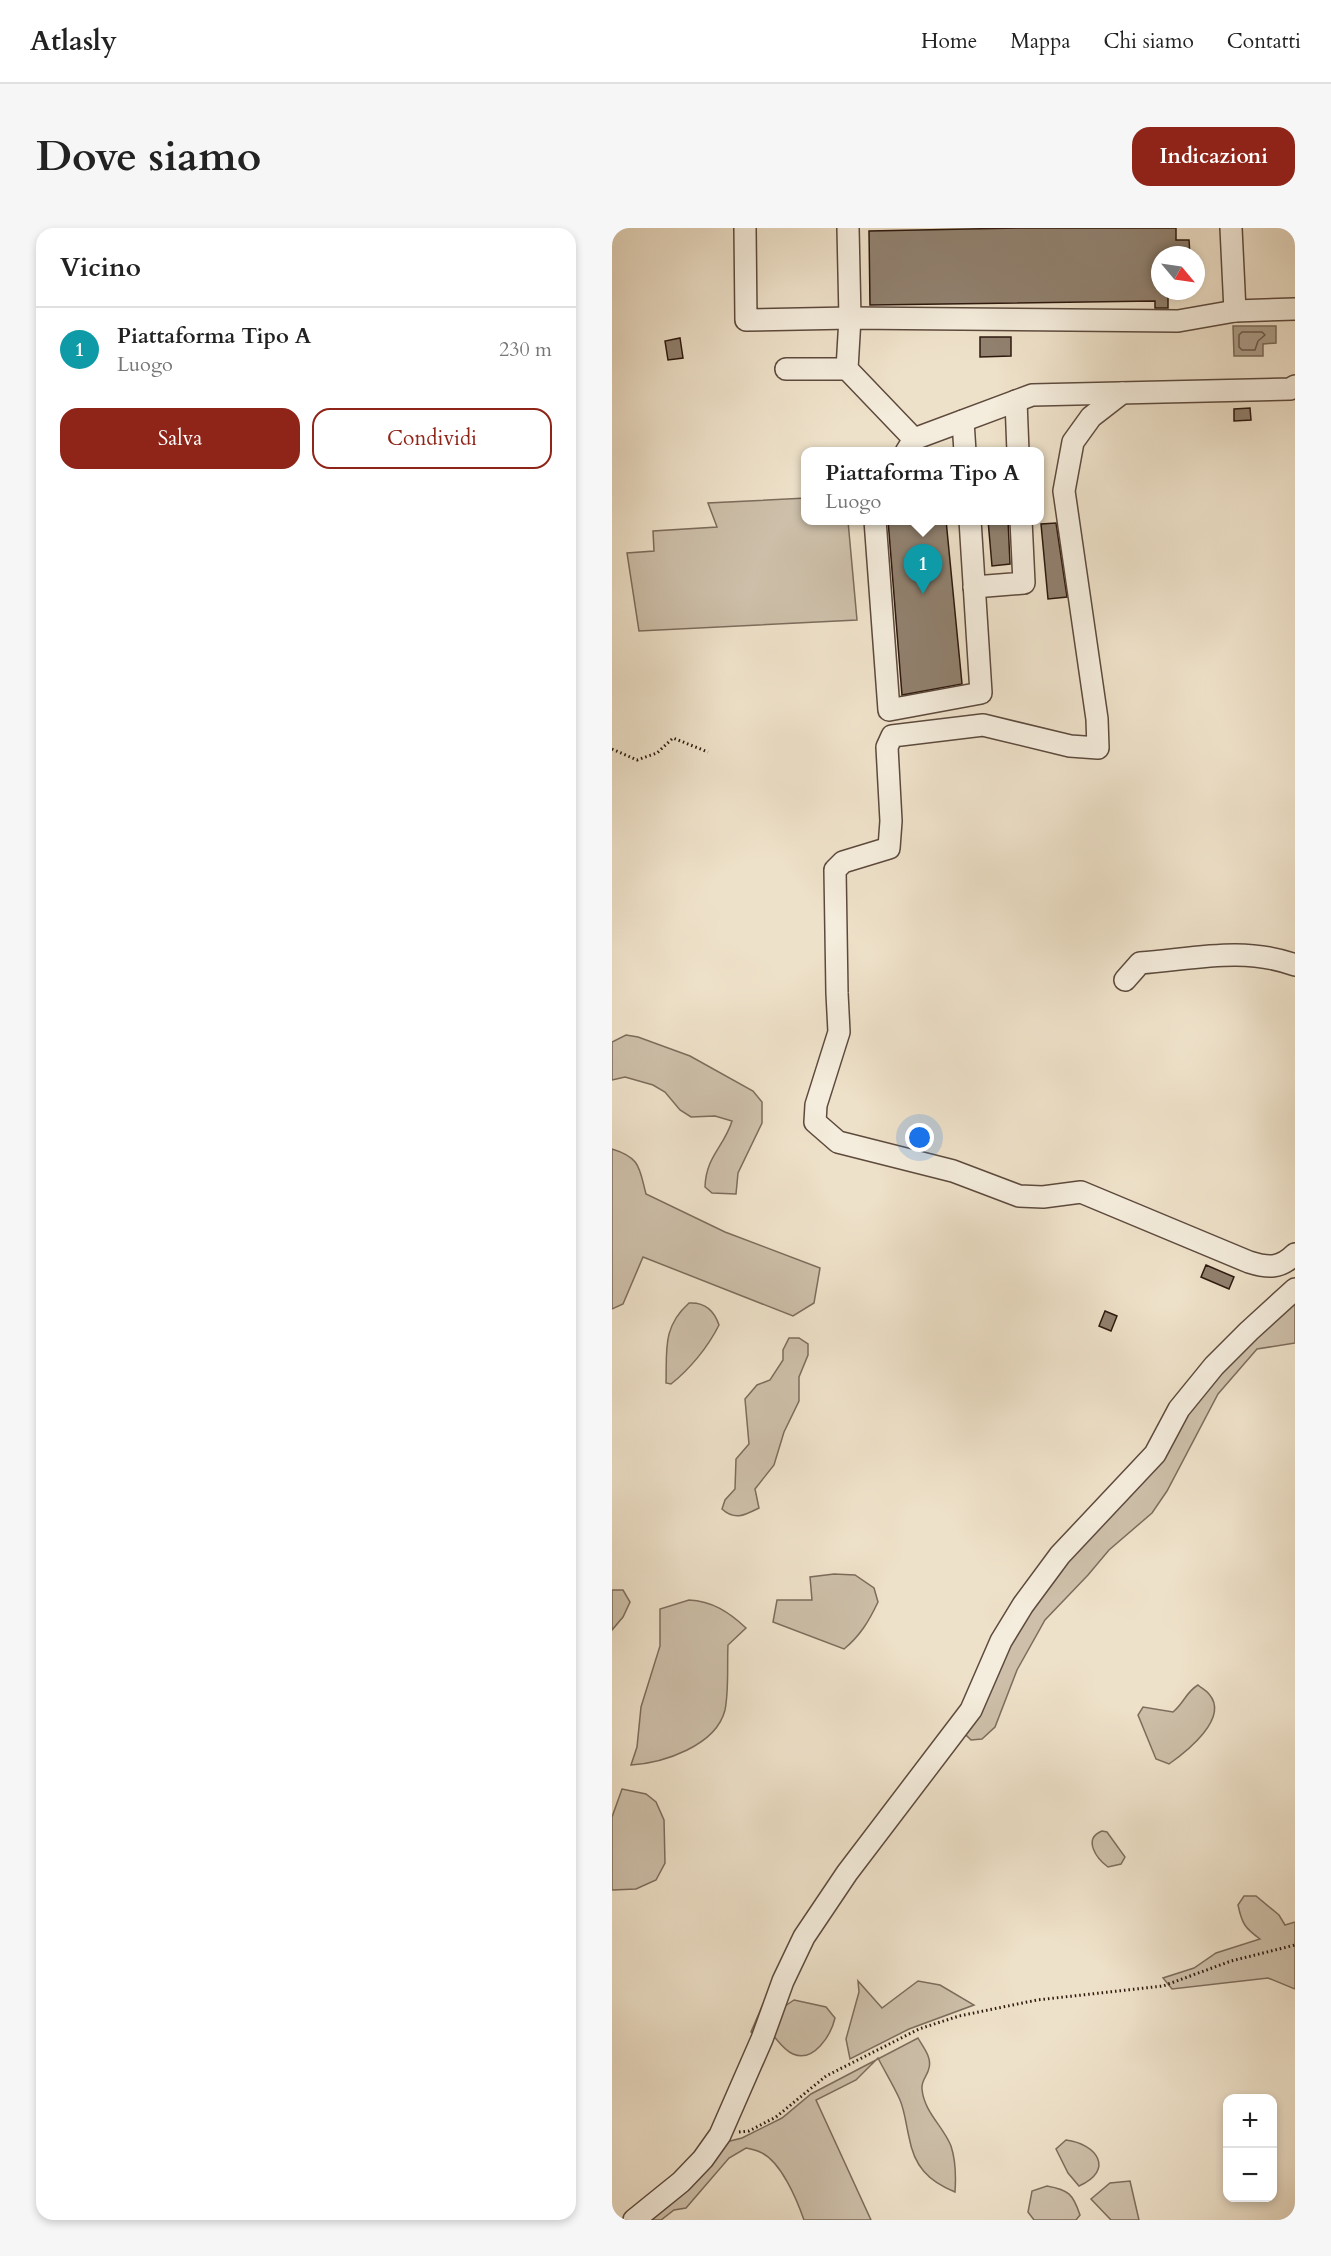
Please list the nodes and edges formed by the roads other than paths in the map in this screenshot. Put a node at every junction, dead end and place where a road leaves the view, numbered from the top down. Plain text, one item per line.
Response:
1 (745, 228) edge
2 (848, 228) edge
3 (1231, 228) edge
4 (1295, 309) edge
5 (1235, 311) junction
6 (850, 318) junction
7 (786, 369) dead end
8 (847, 369) junction
9 (1295, 386) edge
10 (1122, 393) junction
11 (1072, 394) junction
12 (1016, 401) junction
13 (1090, 417) junction
14 (963, 421) junction
15 (910, 445) edge
16 (965, 447) edge
17 (1018, 447) edge
18 (875, 525) edge
19 (970, 525) edge
20 (1021, 525) edge
21 (974, 587) junction
22 (1295, 966) edge
23 (1125, 980) dead end
24 (1295, 1254) edge
25 (1295, 1289) edge
26 (634, 2220) edge

1 - 6 lane
2 - 6 lane
3 - 5 lane
4 - 5 lane
5 - 6 lane
6 - 8 lane
7 - 8 lane
8 - 15 lane
9 - 10 lane
10 - 11 lane
10 - 13 lane
11 - 12 lane
11 - 13 lane
12 - 14 lane
12 - 17 lane
13 - 24 lane
14 - 15 lane
14 - 16 lane
18 - 21 lane
19 - 21 lane
20 - 21 lane
22 - 23 lane
25 - 26 lane

